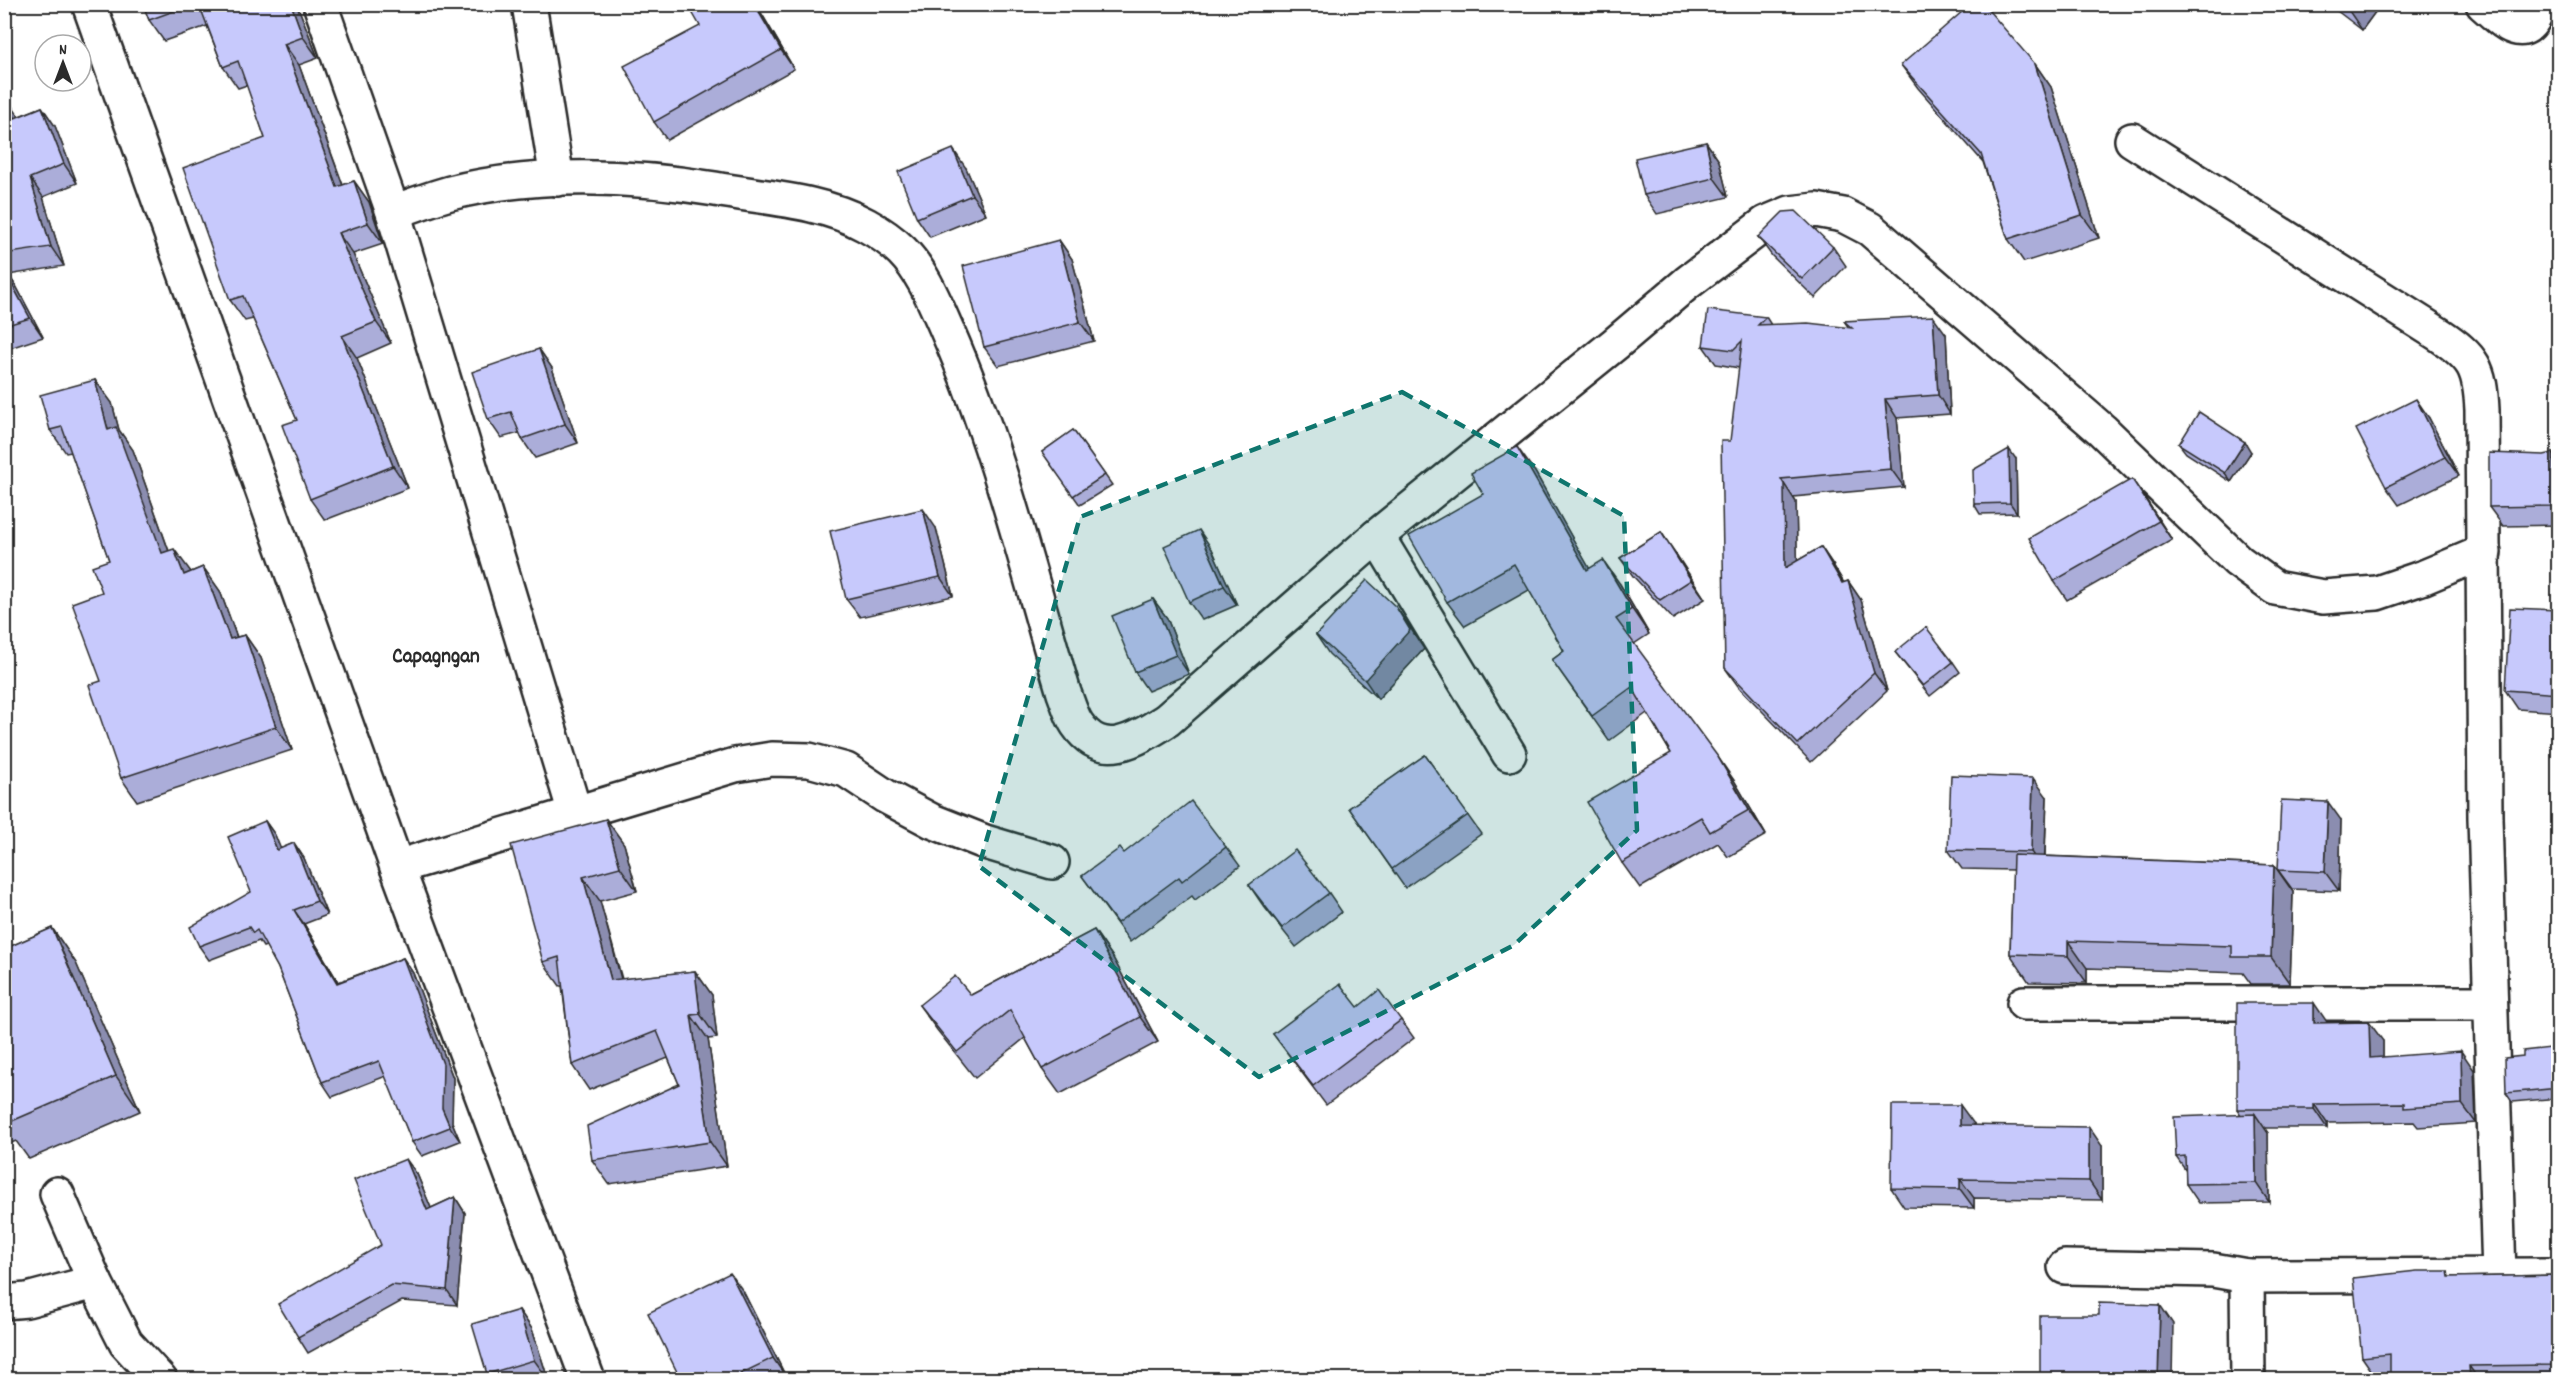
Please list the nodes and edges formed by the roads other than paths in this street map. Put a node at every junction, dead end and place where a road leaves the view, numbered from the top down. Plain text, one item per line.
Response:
1 (89, 4) edge
2 (320, 4) edge
3 (529, 4) edge
4 (2484, 4) edge
5 (2540, 4) edge
6 (2132, 140) dead end
7 (557, 179) junction
8 (393, 212) junction
9 (2482, 453) junction
10 (2515, 454) edge
11 (1377, 536) junction
12 (2484, 552) junction
13 (1509, 754) dead end
14 (575, 813) junction
15 (1052, 862) dead end
16 (397, 867) junction
17 (2024, 1003) dead end
18 (2490, 1003) junction
19 (57, 1194) dead end
20 (2065, 1267) dead end
21 (2499, 1275) junction
22 (2559, 1275) edge
23 (2247, 1276) junction
24 (95, 1282) junction
25 (4, 1302) edge
26 (160, 1380) edge
27 (588, 1380) edge
28 (2248, 1380) edge

1 - 16 street
2 - 8 street
3 - 7 street
4 - 5 street
6 - 9 street
7 - 8 street
7 - 11 street
8 - 14 street
9 - 10 street
9 - 12 street
11 - 12 street
11 - 13 street
12 - 18 street
14 - 15 street
14 - 16 street
16 - 27 street
17 - 18 street
18 - 21 street
19 - 24 street
20 - 23 street
21 - 22 street
21 - 23 street
23 - 28 street
24 - 25 street
24 - 26 street

